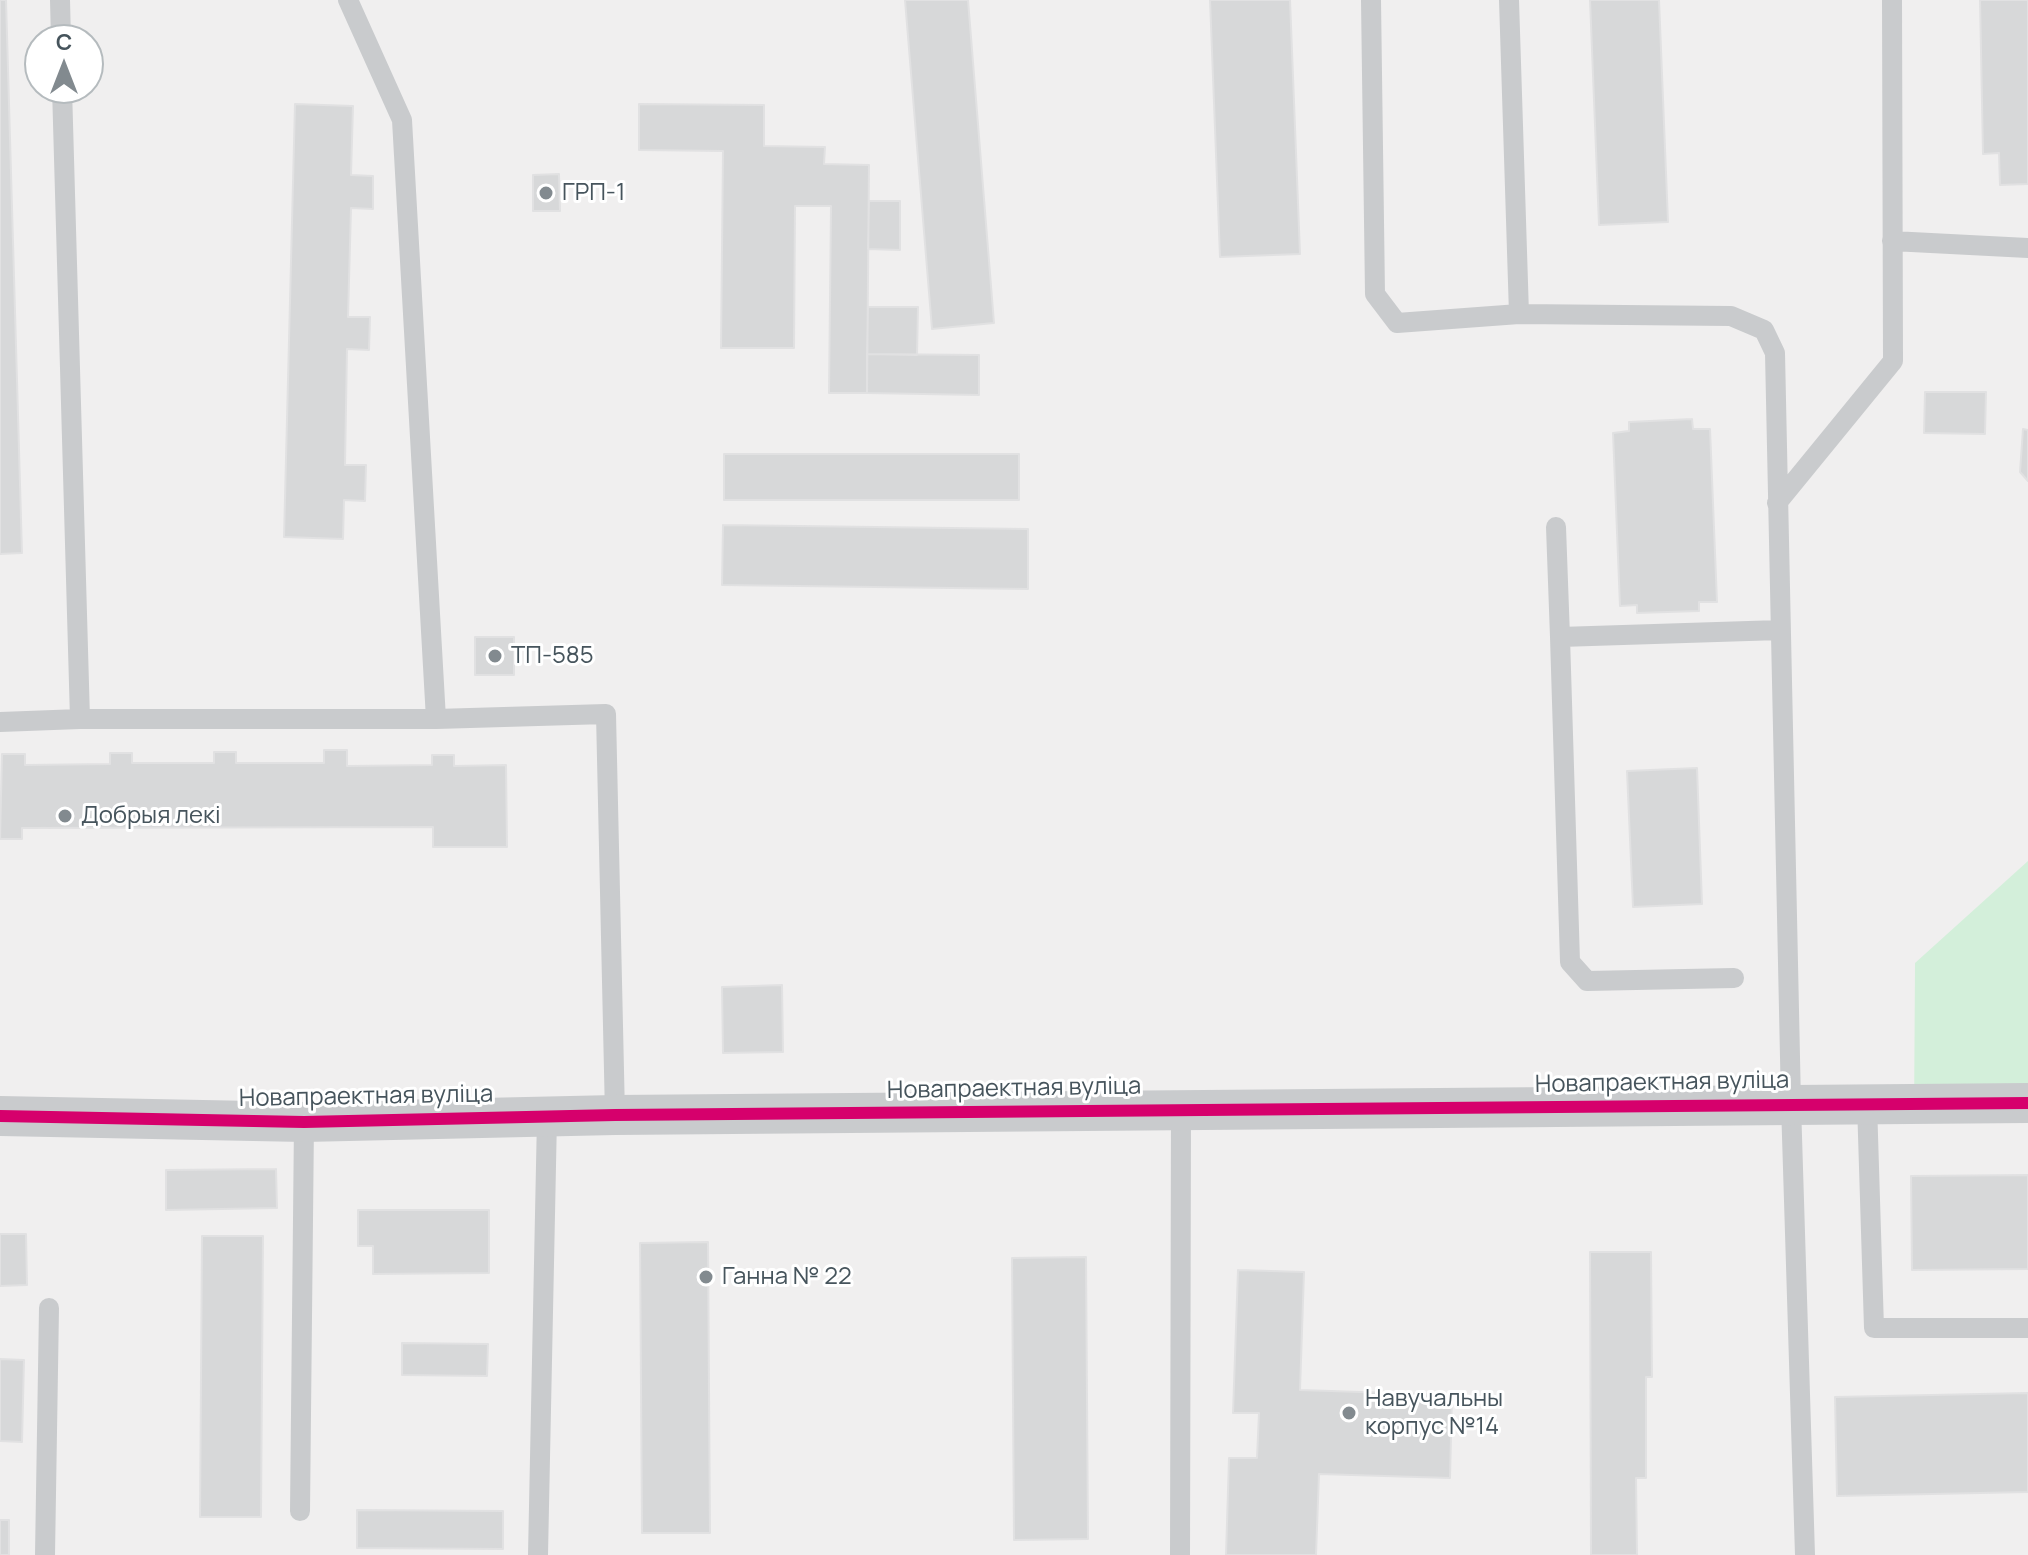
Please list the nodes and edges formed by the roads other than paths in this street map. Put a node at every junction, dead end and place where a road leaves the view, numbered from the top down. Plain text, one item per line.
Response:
1 (60, 0) edge
2 (348, 0) edge
3 (1371, 0) edge
4 (1509, 0) edge
5 (1892, 0) edge
6 (61, 24) edge
7 (62, 104) edge
8 (1892, 241) junction
9 (2028, 248) edge
10 (1519, 314) junction
11 (1777, 503) junction
12 (1556, 527) dead end
13 (1780, 630) junction
14 (1560, 637) junction
15 (80, 719) junction
16 (436, 719) junction
17 (0, 722) edge
18 (1734, 978) dead end
19 (1867, 1103) junction
20 (2028, 1103) edge
21 (1791, 1104) junction
22 (1181, 1110) junction
23 (615, 1115) junction
24 (0, 1116) edge
25 (547, 1117) junction
26 (304, 1122) junction
27 (49, 1308) dead end
28 (2028, 1328) edge
29 (300, 1511) dead end
30 (45, 1555) edge
31 (538, 1555) edge
32 (1180, 1555) edge
33 (1805, 1555) edge

1 - 6 lane
2 - 16 lane
3 - 10 lane
4 - 10 lane
5 - 8 lane
7 - 15 lane
8 - 9 lane
8 - 11 lane
10 - 11 lane
11 - 13 lane
12 - 14 lane
13 - 14 lane
13 - 21 lane
14 - 18 lane
15 - 16 lane
15 - 17 lane
16 - 23 lane
19 - 20 street, Новапраектная вуліца
19 - 21 street, Новапраектная вуліца
19 - 28 lane
21 - 22 street, Новапраектная вуліца
21 - 33 lane
22 - 23 street, Новапраектная вуліца
22 - 32 lane
23 - 25 street, Новапраектная вуліца
24 - 26 street, Новапраектная вуліца
25 - 26 street, Новапраектная вуліца
25 - 31 lane
26 - 29 lane
27 - 30 lane

